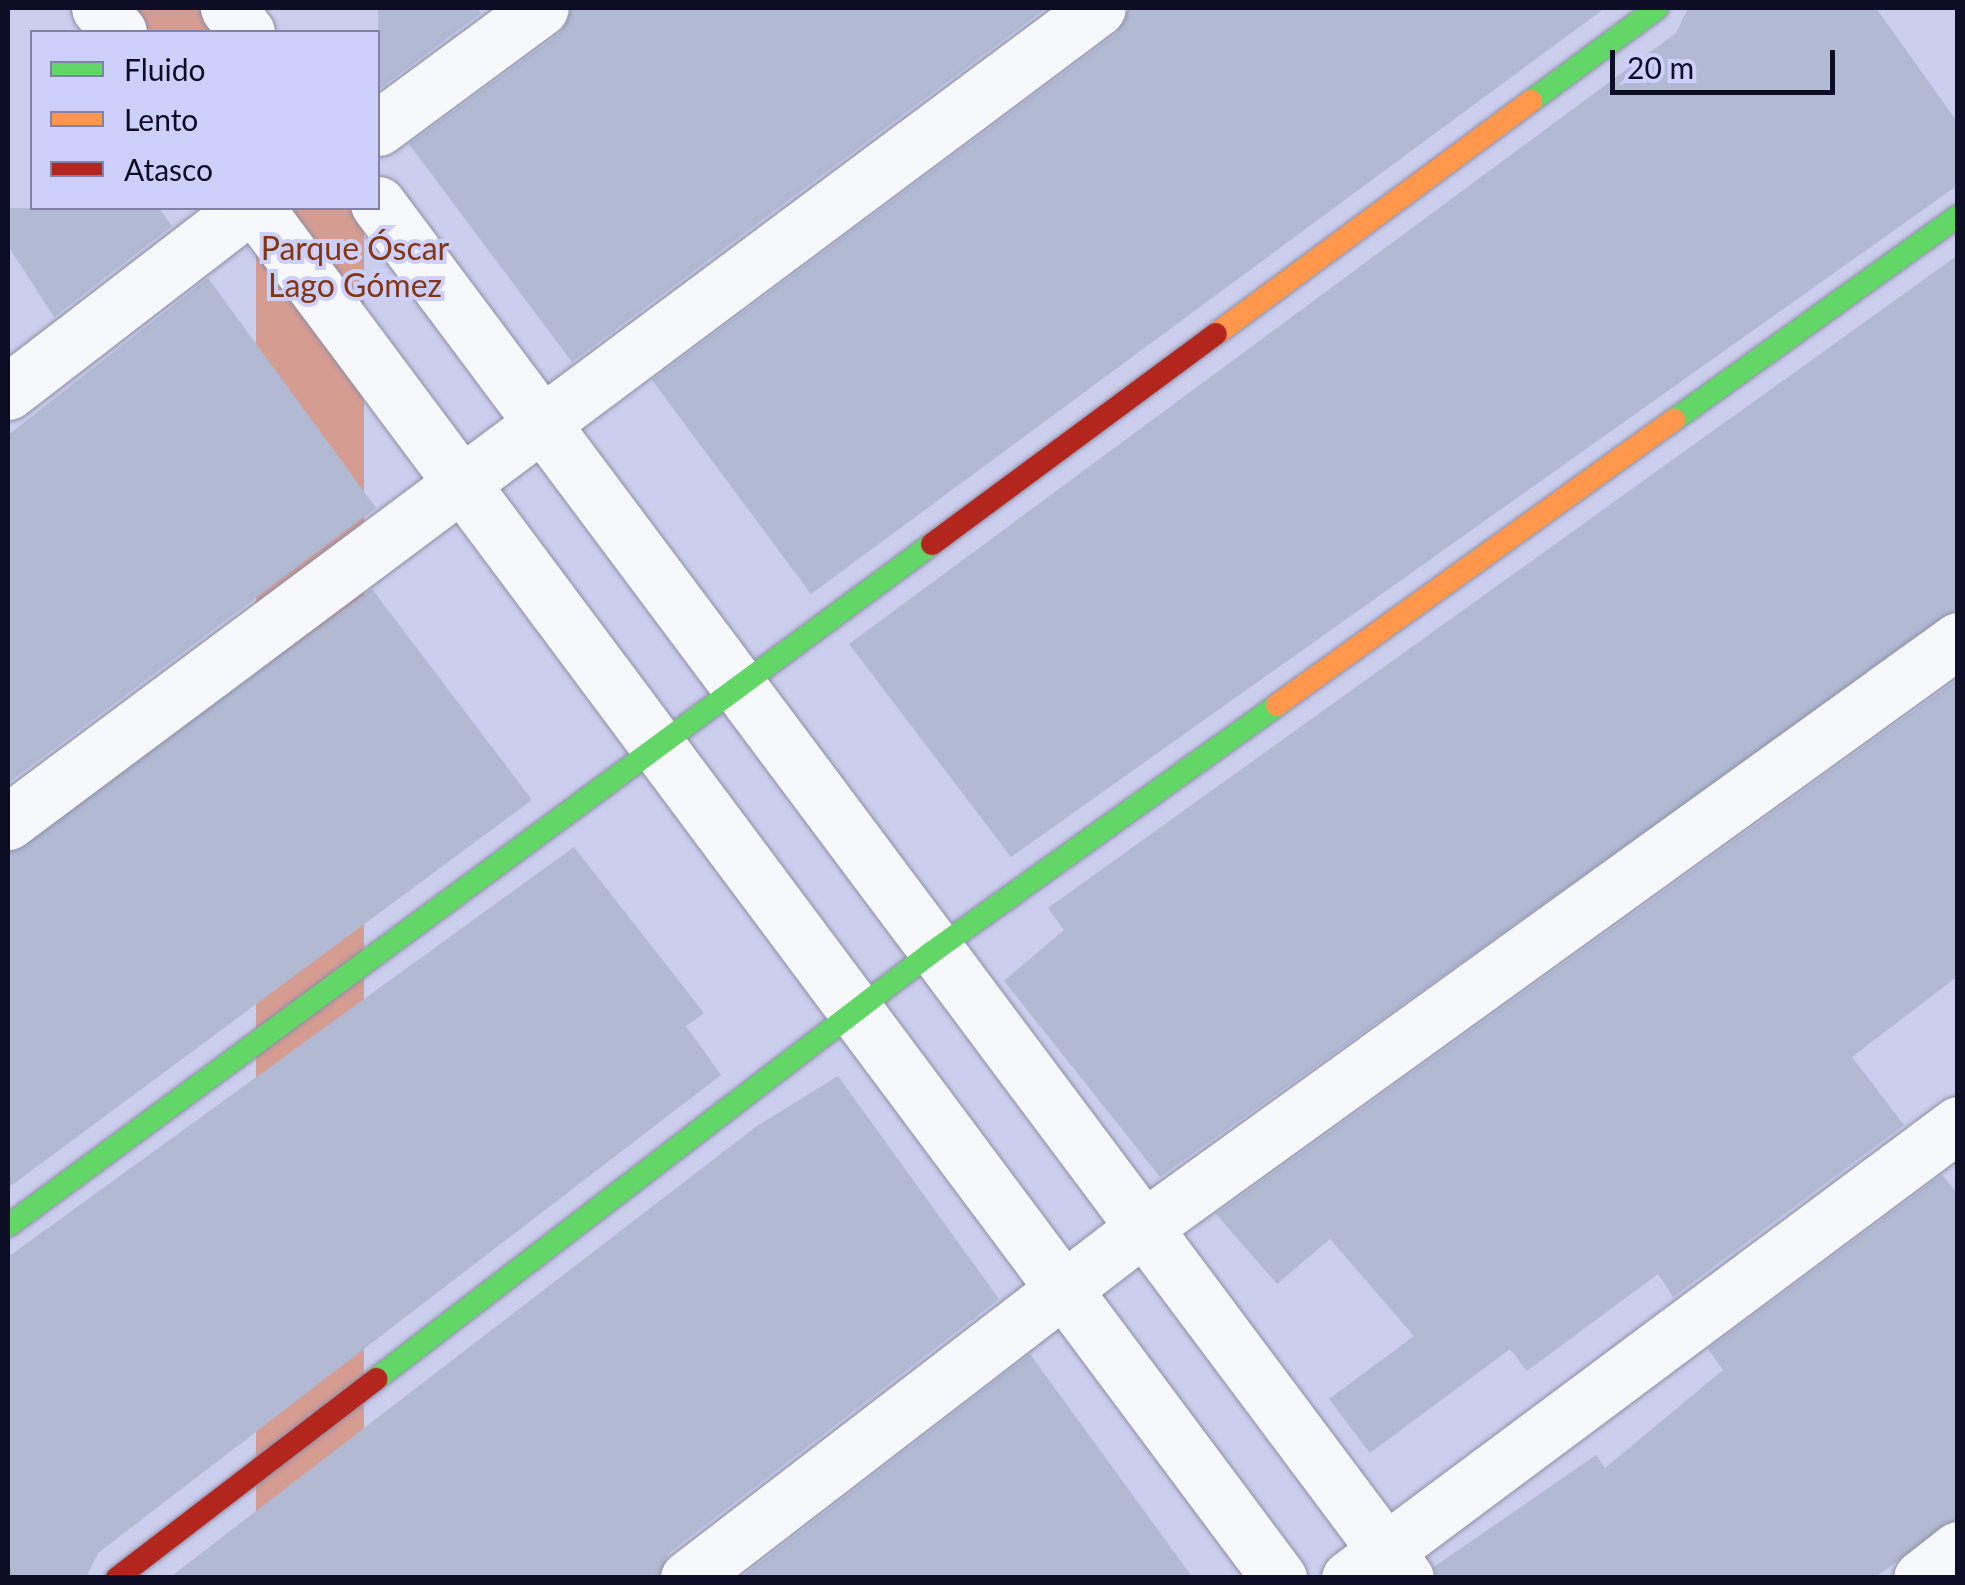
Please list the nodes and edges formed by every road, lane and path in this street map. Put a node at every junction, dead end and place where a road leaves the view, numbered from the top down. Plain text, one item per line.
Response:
1 (99, 8) edge
2 (228, 8) edge
3 (541, 8) edge
4 (1098, 8) edge
5 (1657, 8) edge
6 (117, 30) edge
7 (245, 30) edge
8 (380, 127) edge
9 (380, 207) edge
10 (244, 210) edge
11 (257, 210) edge
12 (1958, 216) edge
13 (8, 392) edge
14 (533, 422) junction
15 (456, 478) junction
16 (1958, 640) edge
17 (736, 692) junction
18 (657, 752) junction
19 (8, 822) edge
20 (932, 953) junction
21 (853, 1012) junction
22 (1958, 1124) edge
23 (8, 1226) edge
24 (1143, 1228) junction
25 (1062, 1290) junction
26 (1958, 1549) edge
27 (1380, 1569) edge
28 (117, 1578) edge
29 (688, 1578) edge
30 (1279, 1578) edge
31 (1921, 1578) edge

1 - 6 street
2 - 7 street
3 - 8 street
4 - 14 street
5 - 17 street
9 - 14 street
10 - 13 street
11 - 15 street
12 - 20 street
14 - 15 street
14 - 17 street
15 - 18 street
15 - 19 street
16 - 24 street
17 - 18 street
17 - 20 street
18 - 21 street
18 - 23 street
20 - 21 street
20 - 24 street
21 - 25 street
21 - 28 street
22 - 27 street
24 - 25 street
24 - 27 street
25 - 29 street
25 - 30 street
26 - 31 street

